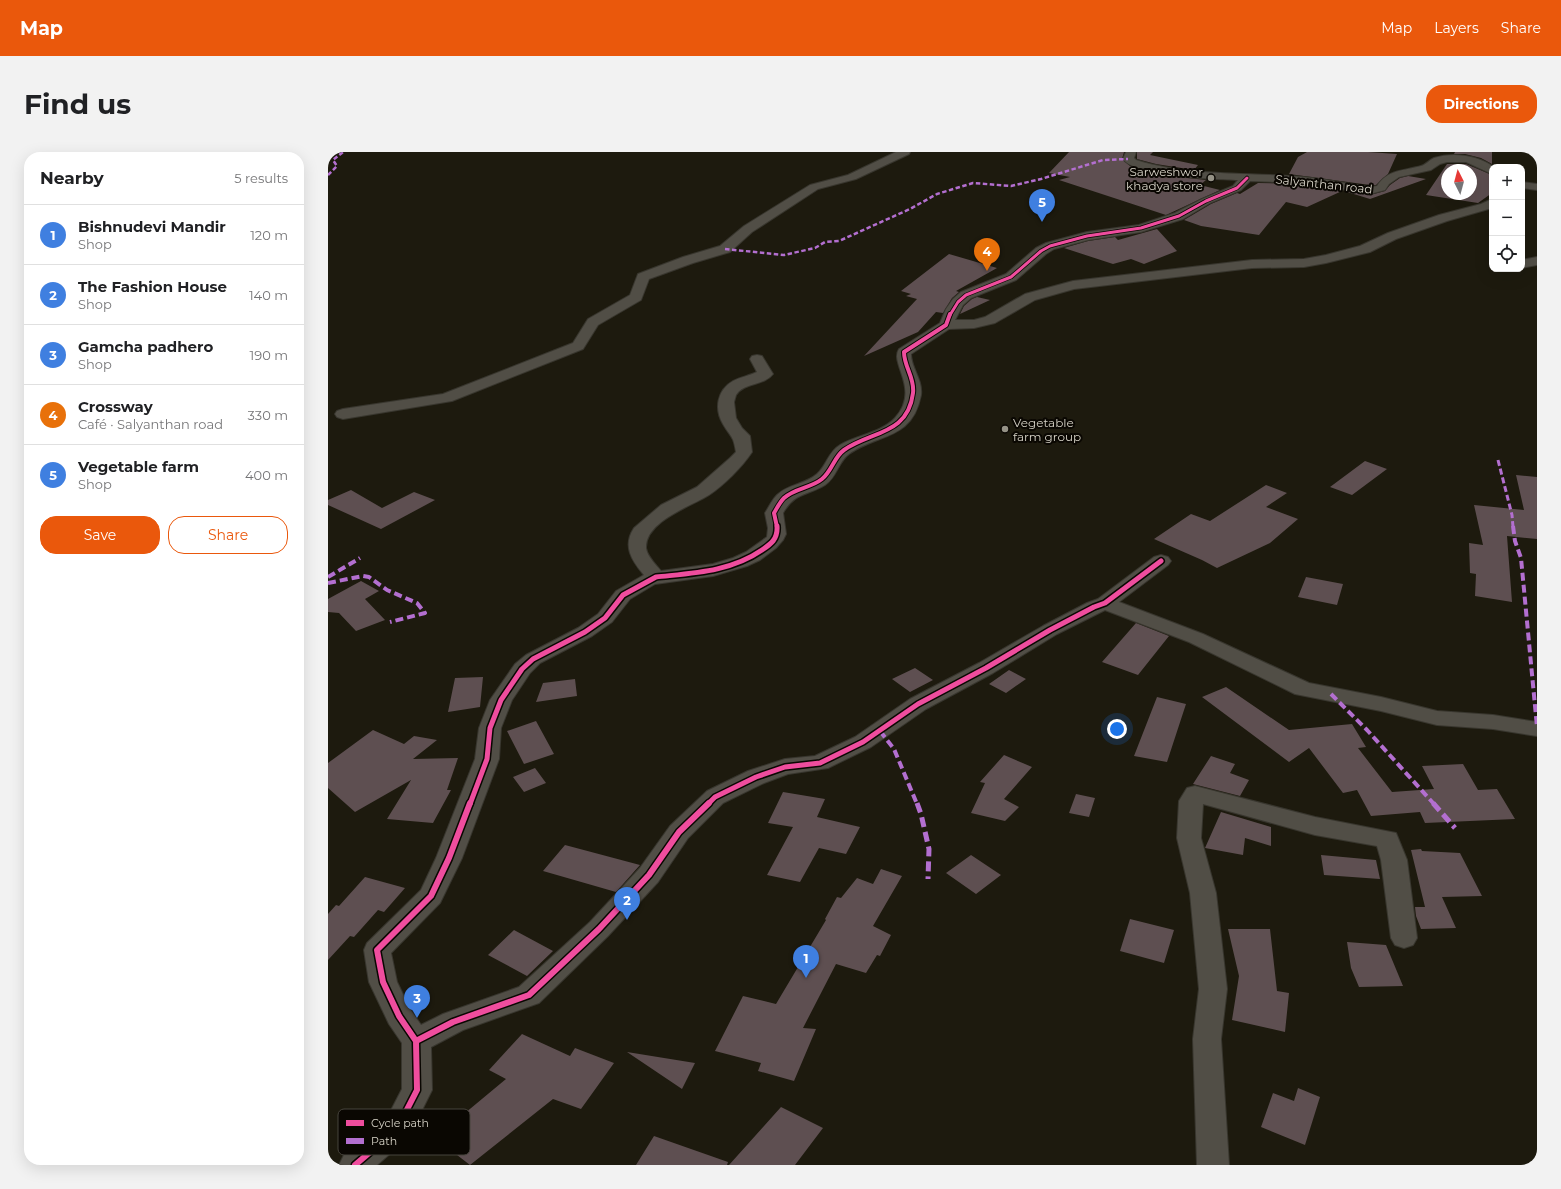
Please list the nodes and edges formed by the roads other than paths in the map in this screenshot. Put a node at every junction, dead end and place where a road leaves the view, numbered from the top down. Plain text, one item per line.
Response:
1 (906, 152) edge
2 (1131, 152) edge
3 (1489, 169) edge
4 (1248, 178) junction
5 (1525, 185) edge
6 (1537, 187) edge
7 (1489, 205) edge
8 (1537, 261) edge
9 (1525, 263) edge
10 (946, 325) junction
11 (757, 359) dead end
12 (343, 414) dead end
13 (1161, 561) dead end
14 (656, 577) junction
15 (1105, 603) junction
16 (1537, 729) edge
17 (1404, 938) dead end
18 (416, 1041) junction
19 (408, 1109) edge
20 (367, 1155) edge
21 (355, 1165) edge
22 (1213, 1165) edge

1 - 12 street
2 - 4 street, Salyanthan road
3 - 4 street, Salyanthan road
4 - 10 street
5 - 6 street
7 - 10 street
8 - 9 street
10 - 14 street
11 - 14 street
13 - 15 street
14 - 18 street
15 - 16 street
15 - 18 street
17 - 22 street
18 - 19 street
20 - 21 street

